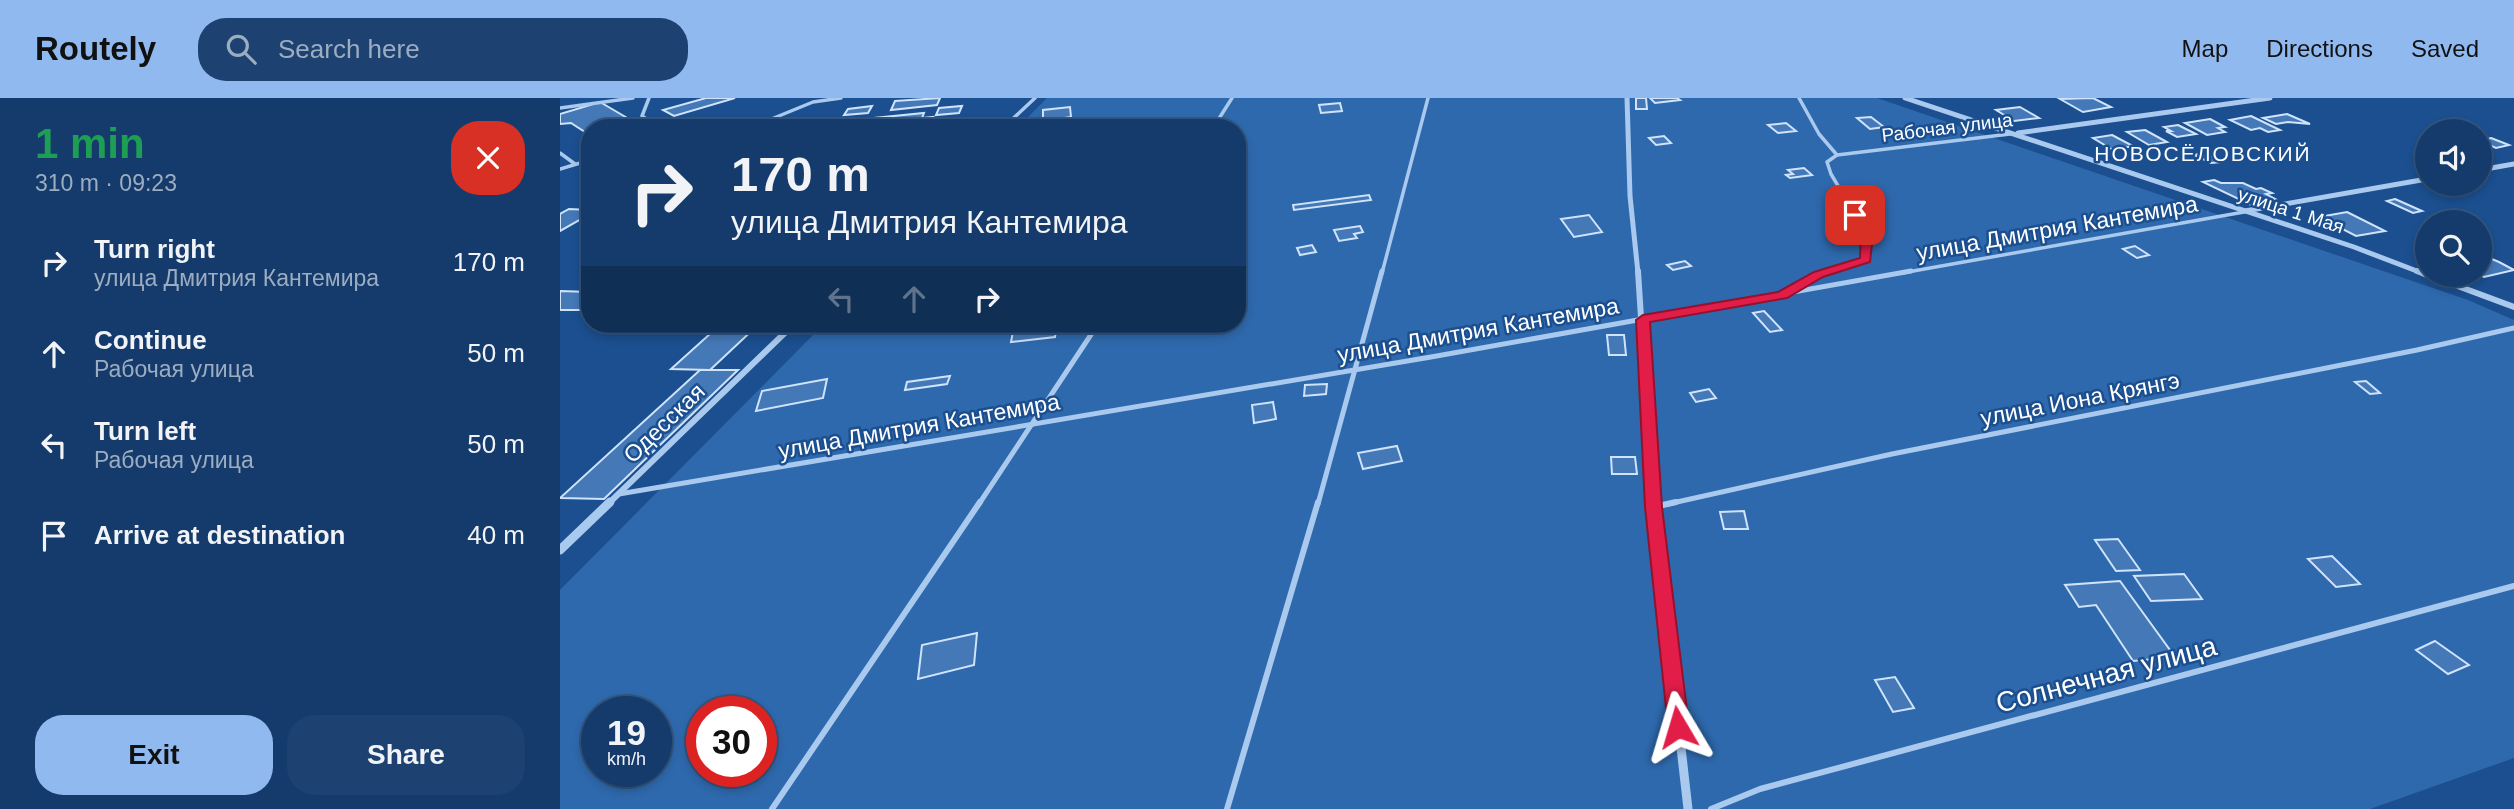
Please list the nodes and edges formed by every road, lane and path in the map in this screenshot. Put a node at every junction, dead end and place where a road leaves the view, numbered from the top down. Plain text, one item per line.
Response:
1 (633, 98) edge
2 (649, 98) edge
3 (841, 98) edge
4 (1035, 98) edge
5 (1233, 98) edge
6 (1428, 98) edge
7 (1627, 98) edge
8 (1799, 98) edge
9 (1905, 98) edge
10 (2270, 98) edge
11 (560, 108) edge
12 (646, 119) edge
13 (771, 119) edge
14 (1013, 119) edge
15 (1219, 119) edge
16 (2013, 133) junction
17 (560, 153) edge
18 (1837, 155) junction
19 (581, 162) edge
20 (575, 164) junction
21 (2514, 164) edge
22 (2492, 168) edge
23 (560, 170) edge
24 (2415, 181) edge
25 (2244, 212) junction
26 (2415, 270) edge
27 (2460, 287) edge
28 (1782, 295) junction
29 (2514, 307) edge
30 (1643, 320) junction
31 (2514, 328) edge
32 (785, 333) edge
33 (1092, 333) edge
34 (1354, 370) junction
35 (1033, 424) junction
36 (617, 495) junction
37 (1653, 507) junction
38 (560, 550) edge
39 (2514, 586) edge
40 (772, 809) edge
41 (1227, 809) edge
42 (1688, 809) edge
43 (1711, 809) edge

1 - 11 lane
2 - 12 lane
3 - 13 lane
4 - 14 lane
5 - 15 lane
6 - 34 lane
7 - 30 street
8 - 18 lane
9 - 16 street, улица 1 Мая
10 - 16 street, Рабочая улица
16 - 18 lane, Рабочая улица
16 - 25 street, улица 1 Мая
17 - 20 lane
18 - 28 lane
19 - 20 lane
20 - 23 lane
21 - 22 street
24 - 25 street, улица Дмитрия Кантемира
25 - 26 street, улица 1 Мая
25 - 28 lane, улица Дмитрия Кантемира
27 - 29 street, улица 1 Мая
28 - 30 lane, улица Дмитрия Кантемира
30 - 34 lane, улица Дмитрия Кантемира
30 - 37 street
31 - 37 lane, улица Иона Крянгэ
32 - 36 street, Одесская
33 - 35 lane
34 - 35 lane, улица Дмитрия Кантемира
34 - 41 lane
35 - 36 lane, улица Дмитрия Кантемира
35 - 40 lane
36 - 38 street, Одесская
37 - 42 street
39 - 43 lane, Солнечная улица

